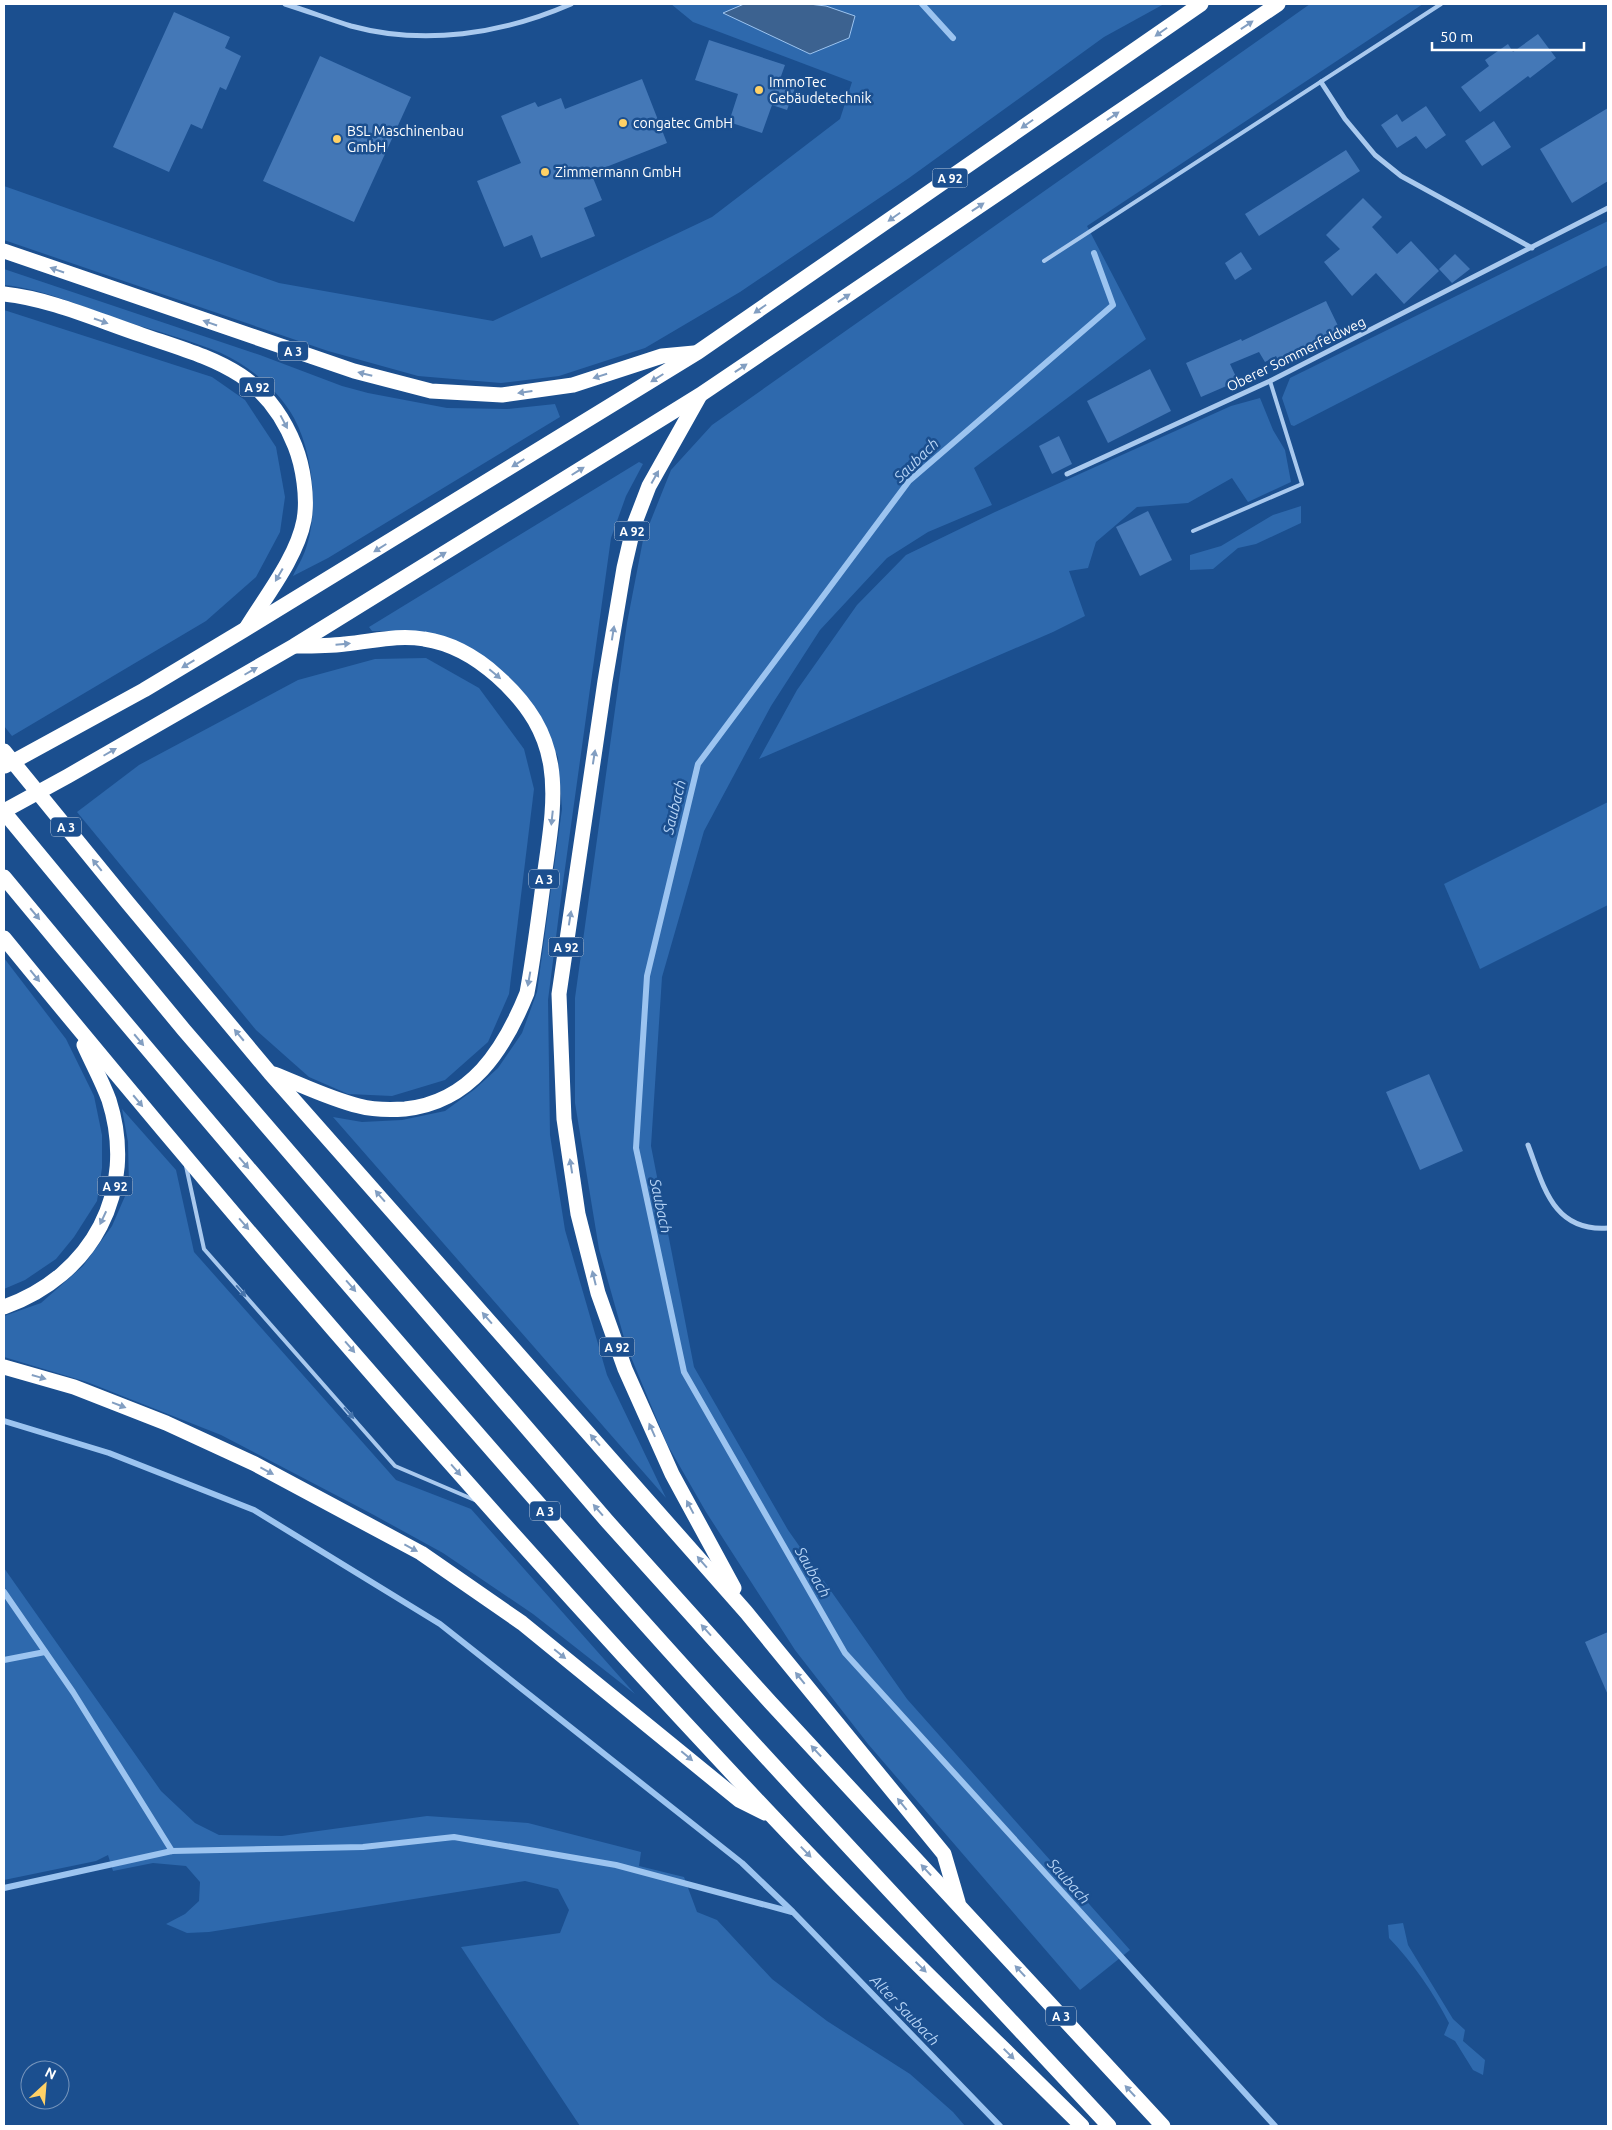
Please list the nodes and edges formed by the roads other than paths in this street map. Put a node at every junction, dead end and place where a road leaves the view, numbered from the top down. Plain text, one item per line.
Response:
1 (285, 4) edge
2 (571, 4) edge
3 (1201, 4) edge
4 (1278, 4) edge
5 (1440, 4) edge
6 (1320, 82) junction
7 (1608, 208) edge
8 (1532, 248) junction
9 (4, 252) edge
10 (1044, 261) dead end
11 (4, 294) edge
12 (698, 352) junction
13 (1270, 380) junction
14 (700, 395) junction
15 (1067, 474) dead end
16 (1193, 531) dead end
17 (244, 630) junction
18 (294, 646) junction
19 (4, 751) edge
20 (4, 767) edge
21 (4, 812) edge
22 (4, 877) edge
23 (4, 938) edge
24 (73, 1023) junction
25 (270, 1073) junction
26 (1528, 1145) dead end
27 (183, 1154) junction
28 (1608, 1228) edge
29 (4, 1307) edge
30 (4, 1367) edge
31 (487, 1506) junction
32 (746, 1612) junction
33 (773, 1817) junction
34 (959, 1905) junction
35 (1082, 2126) edge
36 (1109, 2126) edge
37 (1163, 2126) edge

1 - 2 street
3 -> 12 highway, A 92
14 -> 4 highway, A 92
5 - 6 lane
6 - 8 street
6 - 10 lane
7 - 8 street, Oberer Sommerfeldweg
8 - 13 street, Oberer Sommerfeldweg
12 -> 9 highway, A 3
11 -> 17 highway, A 92
12 -> 17 highway, A 92
13 - 15 street, Oberer Sommerfeldweg
13 - 16 lane
18 -> 14 highway, A 92
32 -> 14 highway, A 92
17 -> 20 highway, A 92
21 -> 18 highway, A 92
18 -> 25 highway, A 3
25 -> 19 highway, A 3
34 -> 21 highway, A 3
22 -> 36 highway, A 3
23 -> 24 highway
24 -> 27 highway
24 -> 29 highway, A 92
32 -> 25 highway, A 3
26 - 28 street
27 -> 31 highway
27 -> 31 lane
30 -> 33 highway
31 - 33 highway
34 -> 32 highway, A 3
33 -> 35 highway
37 -> 34 highway, A 3

